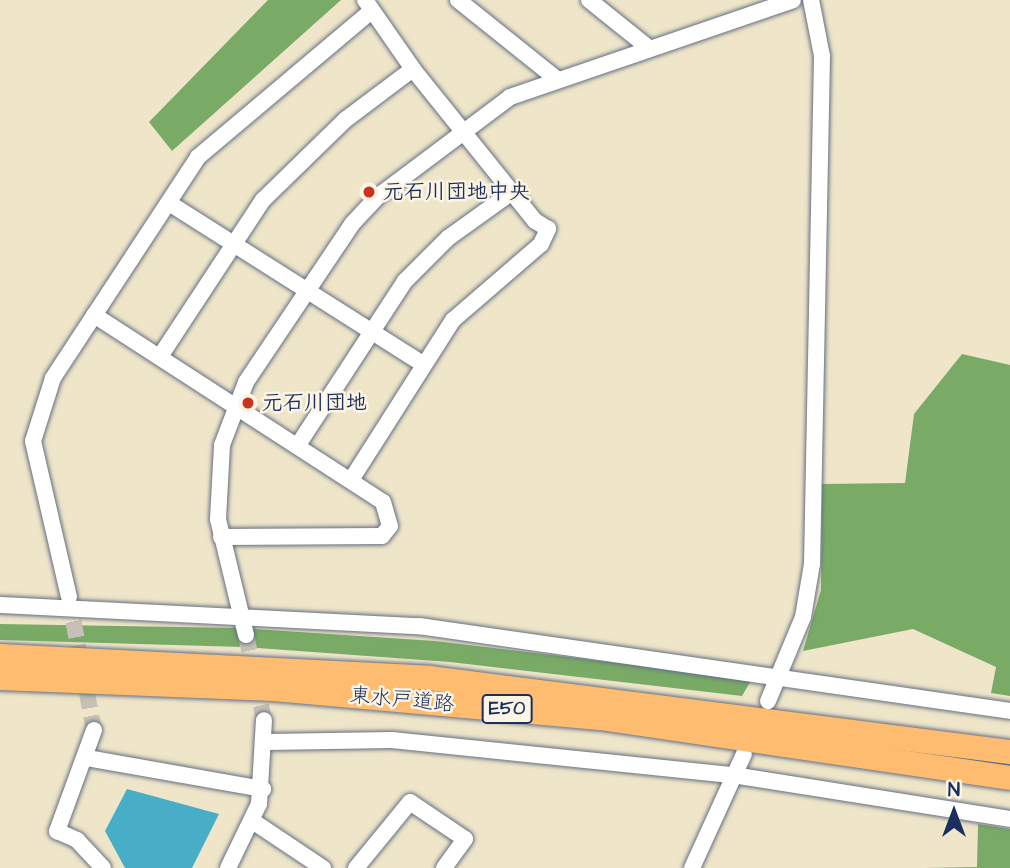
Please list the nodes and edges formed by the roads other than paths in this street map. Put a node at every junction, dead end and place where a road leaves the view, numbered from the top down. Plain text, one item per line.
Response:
1 (458, 0) edge
2 (589, 0) edge
3 (793, 0) edge
4 (811, 0) edge
5 (368, 6) edge
6 (649, 48) junction
7 (413, 69) junction
8 (558, 80) junction
9 (464, 129) junction
10 (512, 192) junction
11 (169, 203) junction
12 (234, 243) junction
13 (306, 292) junction
14 (94, 315) junction
15 (370, 332) junction
16 (161, 355) junction
17 (424, 365) junction
18 (234, 405) junction
19 (298, 445) junction
20 (351, 480) junction
21 (221, 537) junction
22 (69, 597) tunnel mouth
23 (0, 605) edge
24 (240, 612) junction
25 (246, 635) tunnel mouth
26 (0, 656) edge
27 (781, 676) junction
28 (0, 678) edge
29 (768, 701) dead end
30 (1010, 711) edge
31 (264, 720) tunnel mouth
32 (94, 730) tunnel mouth
33 (267, 742) junction
34 (1010, 752) edge
35 (744, 754) dead end
36 (87, 758) junction
37 (733, 775) junction
38 (1010, 778) edge
39 (263, 789) junction
40 (1010, 818) edge
41 (254, 822) junction
42 (103, 868) edge
43 (228, 868) edge
44 (323, 868) edge
45 (356, 868) edge
46 (444, 868) edge
47 (692, 868) edge

1 - 8 street
2 - 6 street
3 - 6 street
4 - 27 street
5 - 7 street
5 - 11 street
6 - 8 street
7 - 9 street
7 - 12 street
8 - 9 street
9 - 10 street
9 - 13 street
10 - 15 street
10 - 17 street
11 - 12 street
11 - 14 street
12 - 13 street
12 - 16 street
13 - 15 street
13 - 18 street
14 - 16 street
14 - 22 street
15 - 17 street
15 - 19 street
16 - 18 street
17 - 20 street
18 - 19 street
18 - 21 street
19 - 20 street
20 - 21 street
21 - 24 street
23 - 24 street
24 - 25 street
24 - 27 street
26 - 34 highway, 東水戸道路 / E50
27 - 29 street
27 - 30 street
28 - 38 highway, 東水戸道路 / E50
31 - 33 street
32 - 36 street
33 - 37 street
33 - 39 street
35 - 37 street
36 - 39 street
36 - 42 street
37 - 40 street
37 - 47 street
39 - 41 street
41 - 43 street
41 - 44 street
45 - 46 street

